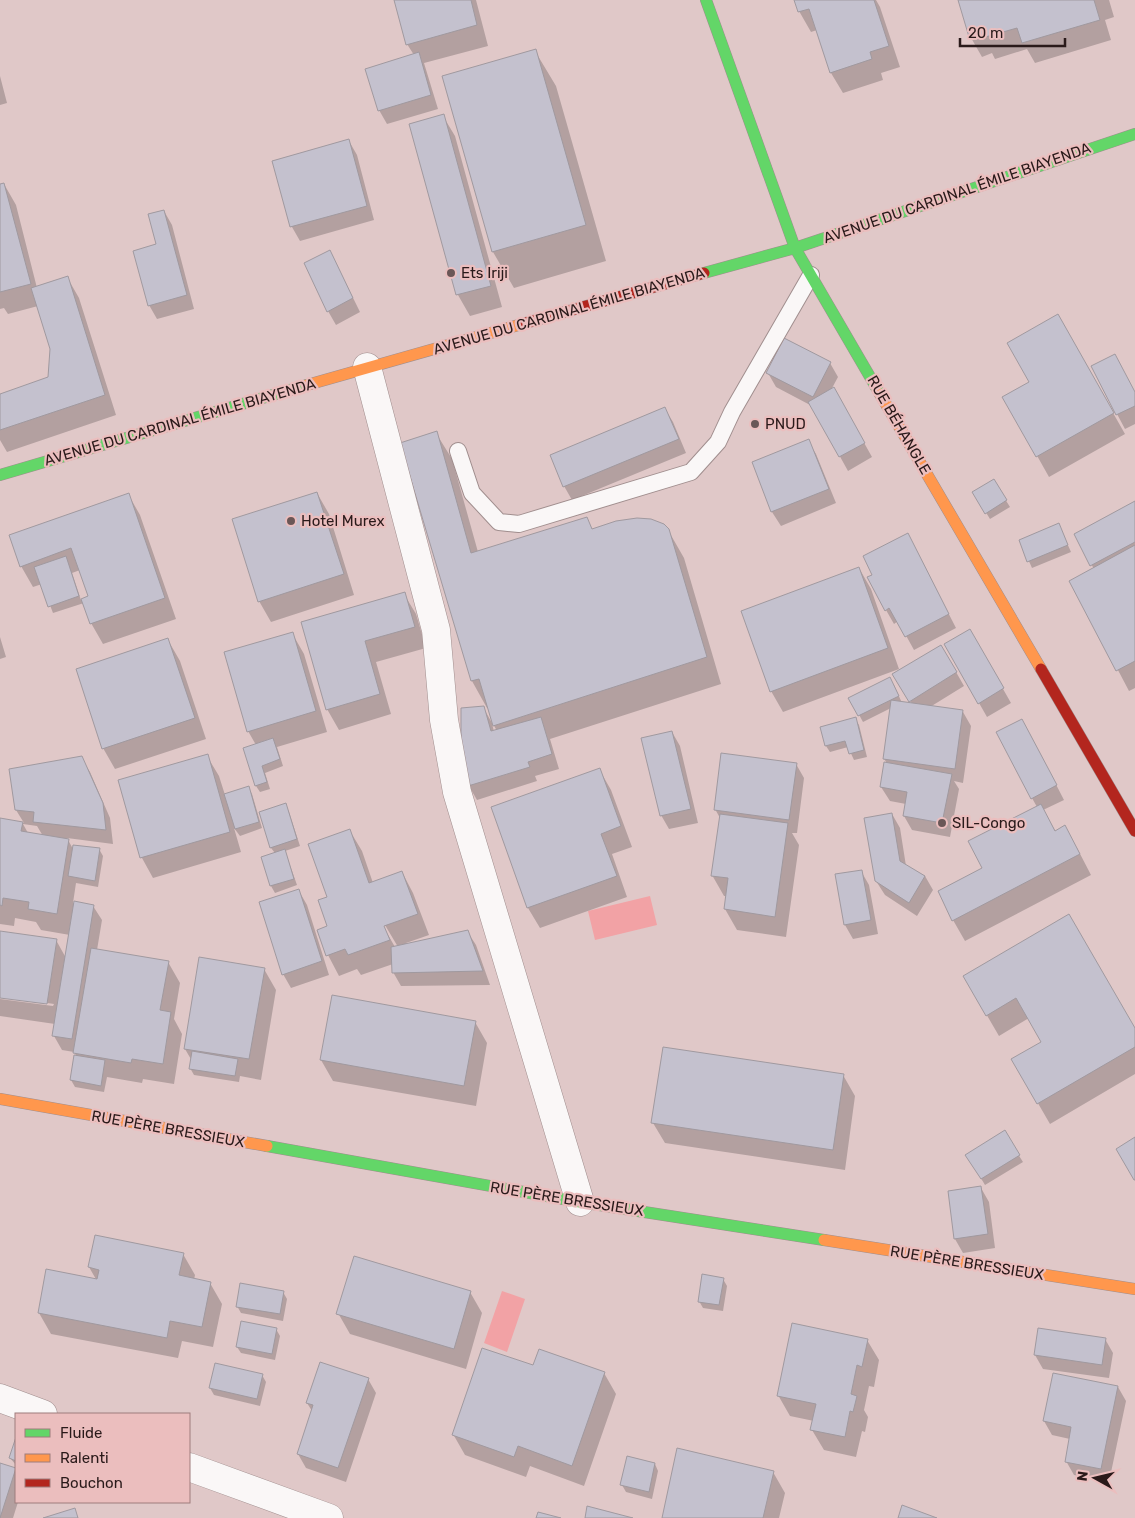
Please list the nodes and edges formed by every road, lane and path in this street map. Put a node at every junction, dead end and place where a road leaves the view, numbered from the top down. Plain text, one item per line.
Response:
1 (706, 0) edge
2 (1135, 134) edge
3 (795, 248) junction
4 (811, 275) junction
5 (367, 367) junction
6 (458, 451) dead end
7 (0, 475) edge
8 (1135, 830) edge
9 (0, 1099) edge
10 (580, 1202) junction
11 (1135, 1289) edge
12 (0, 1398) edge
13 (41, 1413) edge
14 (190, 1467) edge
15 (329, 1518) edge

1 - 3 street, RUE BÉHANGLE
2 - 3 street, AVENUE DU CARDINAL ÉMILE BIAYENDA
3 - 4 street, RUE BÉHANGLE
3 - 5 street, AVENUE DU CARDINAL ÉMILE BIAYENDA
4 - 6 lane
4 - 8 street, RUE BÉHANGLE
5 - 7 street, AVENUE DU CARDINAL ÉMILE BIAYENDA
5 - 10 street
9 - 10 street, RUE PÈRE BRESSIEUX
10 - 11 street, RUE PÈRE BRESSIEUX
12 - 13 street
14 - 15 street

